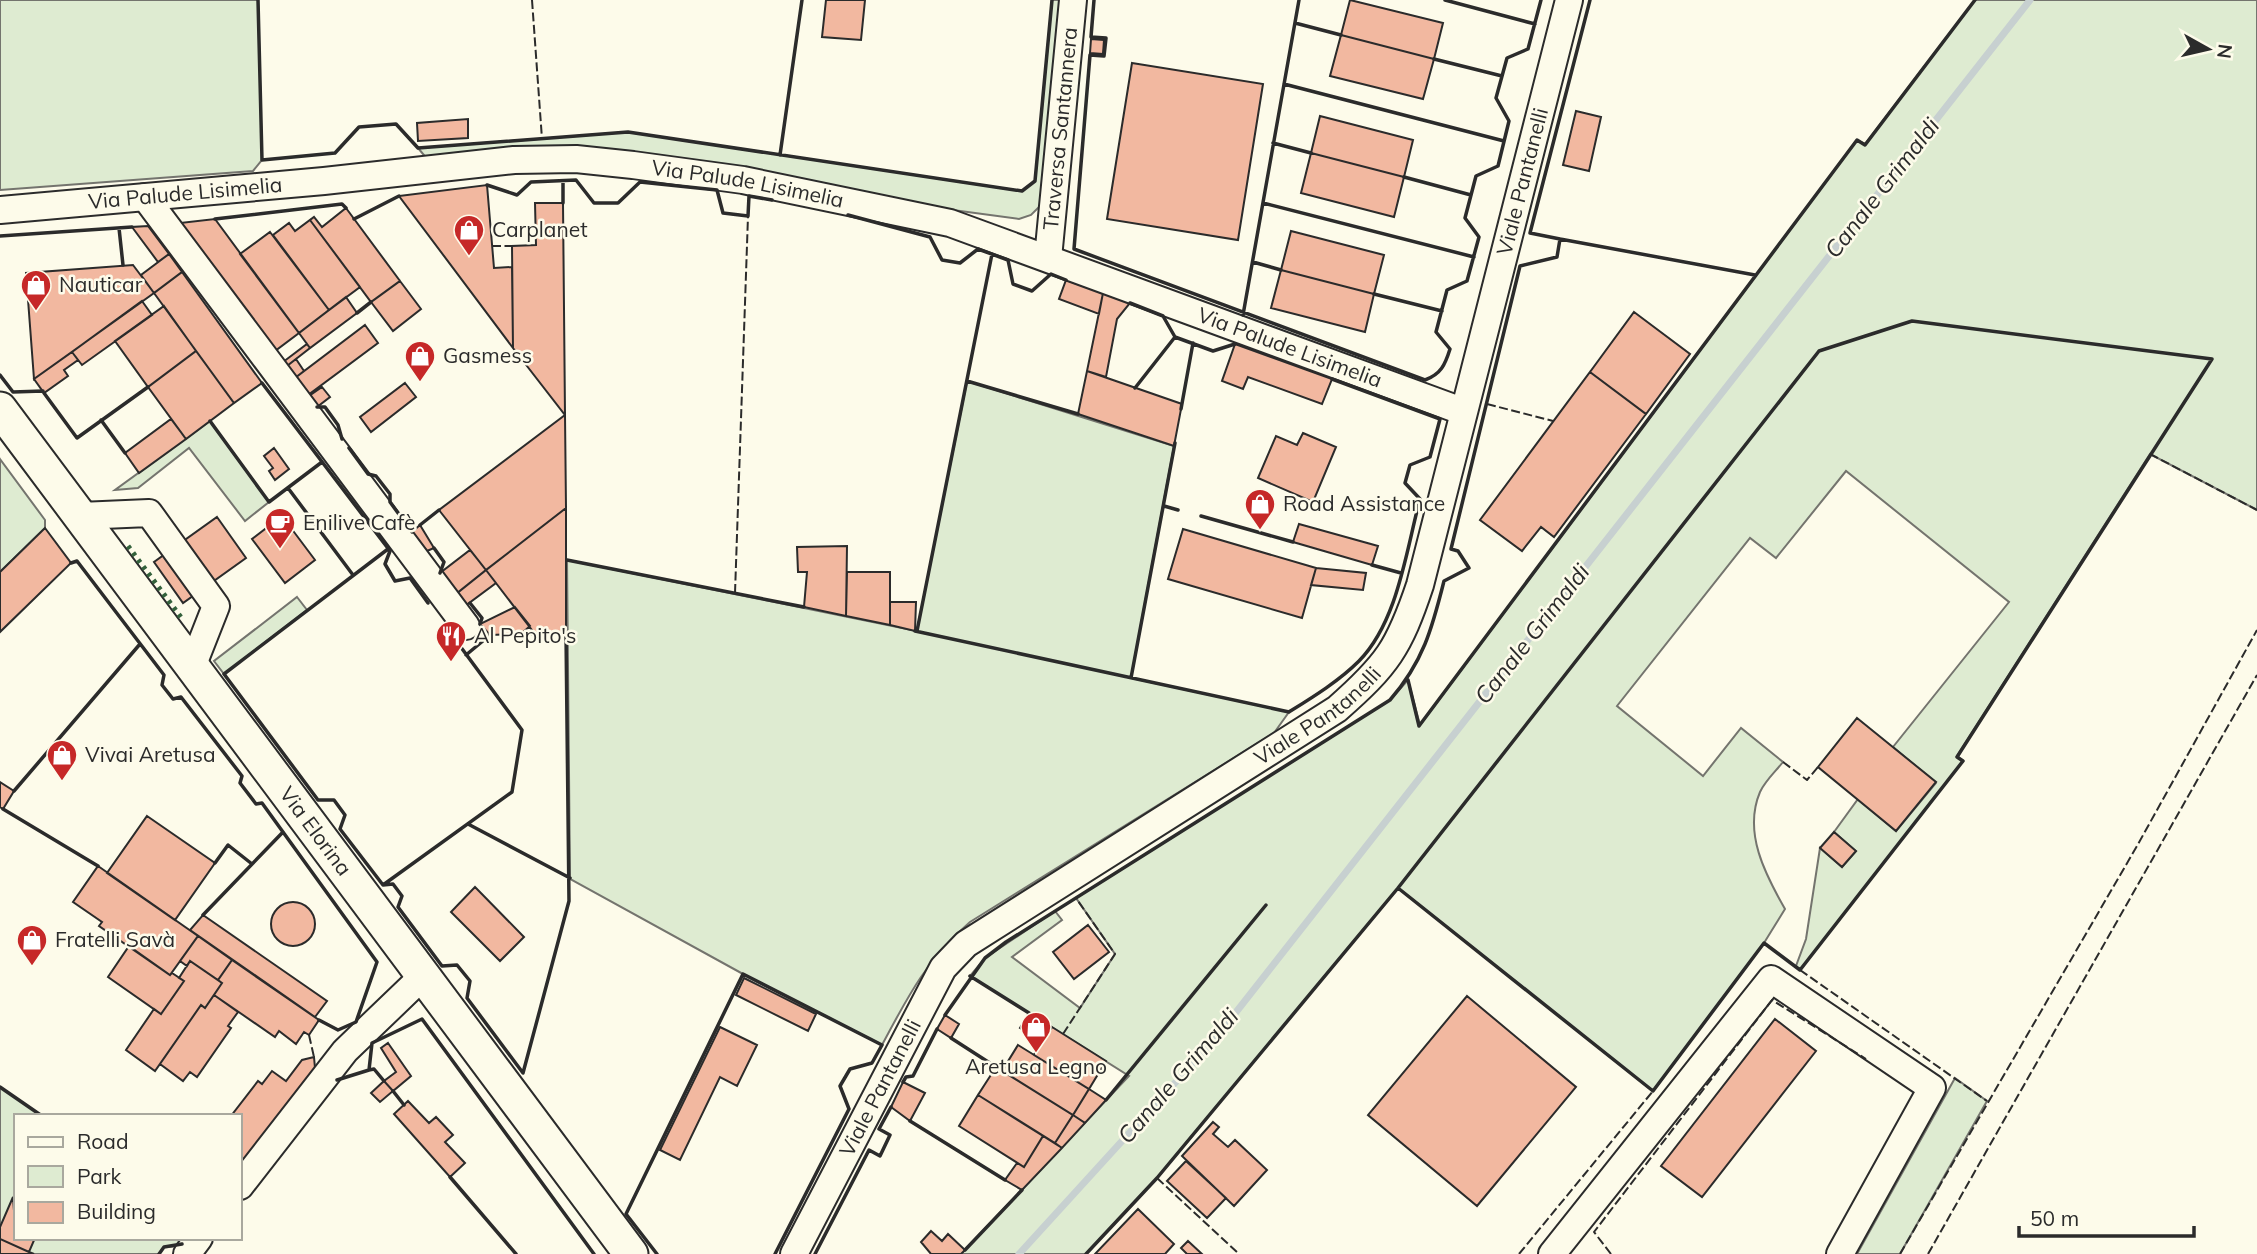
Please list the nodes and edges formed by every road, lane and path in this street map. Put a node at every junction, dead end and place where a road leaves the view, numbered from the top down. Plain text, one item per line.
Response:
1 (1073, 0) edge
2 (1569, 0) edge
3 (145, 197) junction
4 (0, 210) edge
5 (1048, 258) junction
6 (0, 409) edge
7 (1462, 411) junction
8 (80, 516) junction
9 (466, 626) dead end
10 (192, 667) junction
11 (423, 976) junction
12 (242, 1183) edge
13 (631, 1254) edge
14 (794, 1254) edge
15 (1552, 1254) edge
16 (1840, 1254) edge

1 - 5 street, Traversa Santannera
2 - 7 street, Viale Pantanelli
3 - 4 street, Via Palude Lisimelia
3 - 5 street, Via Palude Lisimelia
3 - 9 street
5 - 7 street, Via Palude Lisimelia
6 - 8 main road, Via Elorina
7 - 14 street, Viale Pantanelli
8 - 10 main road, Via Elorina
8 - 10 street
10 - 11 main road, Via Elorina
11 - 12 street
11 - 13 main road, Via Elorina
15 - 16 street

